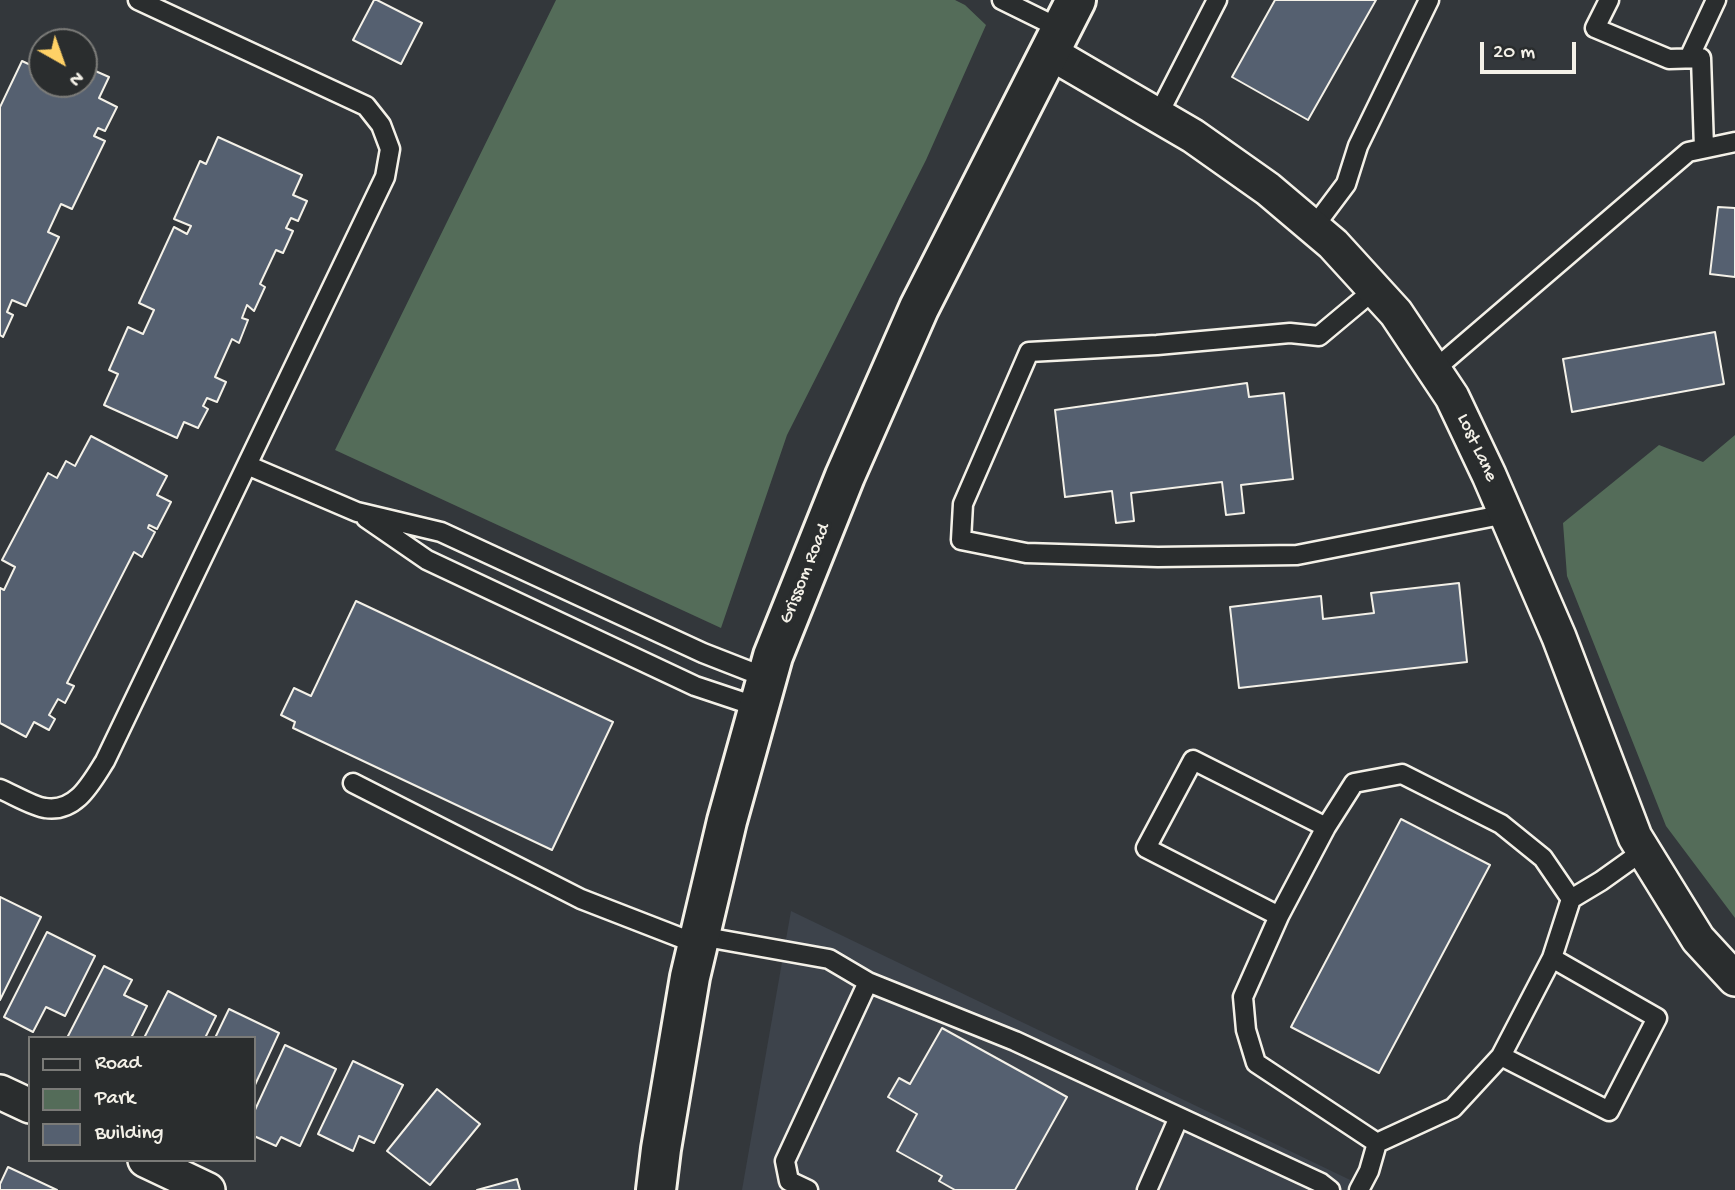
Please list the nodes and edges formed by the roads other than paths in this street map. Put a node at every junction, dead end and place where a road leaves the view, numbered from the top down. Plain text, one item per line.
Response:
1 (138, 0) edge
2 (1002, 0) edge
3 (1217, 0) edge
4 (1429, 0) edge
5 (1609, 0) edge
6 (1716, 0) edge
7 (1062, 27) edge
8 (1689, 58) junction
9 (1158, 115) junction
10 (1735, 142) edge
11 (1704, 148) junction
12 (1313, 228) junction
13 (1374, 290) junction
14 (1434, 370) junction
15 (247, 465) junction
16 (357, 512) junction
17 (1506, 514) junction
18 (763, 692) junction
19 (354, 783) dead end
20 (0, 789) edge
21 (1326, 827) junction
22 (1643, 851) junction
23 (1571, 899) junction
24 (1279, 916) junction
25 (698, 940) junction
26 (1552, 958) junction
27 (1735, 979) edge
28 (868, 982) junction
29 (1501, 1056) junction
30 (0, 1092) edge
31 (28, 1105) edge
32 (1179, 1117) junction
33 (1377, 1143) junction
34 (149, 1162) edge
35 (788, 1185) edge
36 (208, 1190) edge
37 (656, 1190) edge
38 (808, 1190) edge
39 (1147, 1190) edge
40 (1330, 1190) edge
41 (1359, 1190) edge

1 - 15 lane
2 - 7 lane
3 - 9 lane
4 - 12 lane
5 - 8 lane
6 - 8 lane
7 - 9 street, Lost Lane
7 - 18 main road, Grissom Road
8 - 11 lane
9 - 12 street, Lost Lane
10 - 11 lane
11 - 14 lane
12 - 13 street, Lost Lane
13 - 14 street, Lost Lane
13 - 17 lane
14 - 17 street, Lost Lane
15 - 16 lane
15 - 20 lane
16 - 18 lane
16 - 18 lane
17 - 22 street, Lost Lane
18 - 25 main road, Grissom Road
19 - 25 lane
21 - 23 lane
21 - 24 lane
21 - 24 lane
22 - 23 lane
22 - 27 street, Lost Lane
23 - 26 lane
24 - 33 lane
25 - 28 lane
25 - 37 main road, Grissom Road
26 - 29 lane
26 - 29 lane
28 - 32 lane
28 - 35 lane
29 - 33 lane
30 - 31 street
32 - 39 lane
32 - 40 lane
33 - 41 lane
34 - 36 street
35 - 38 lane

